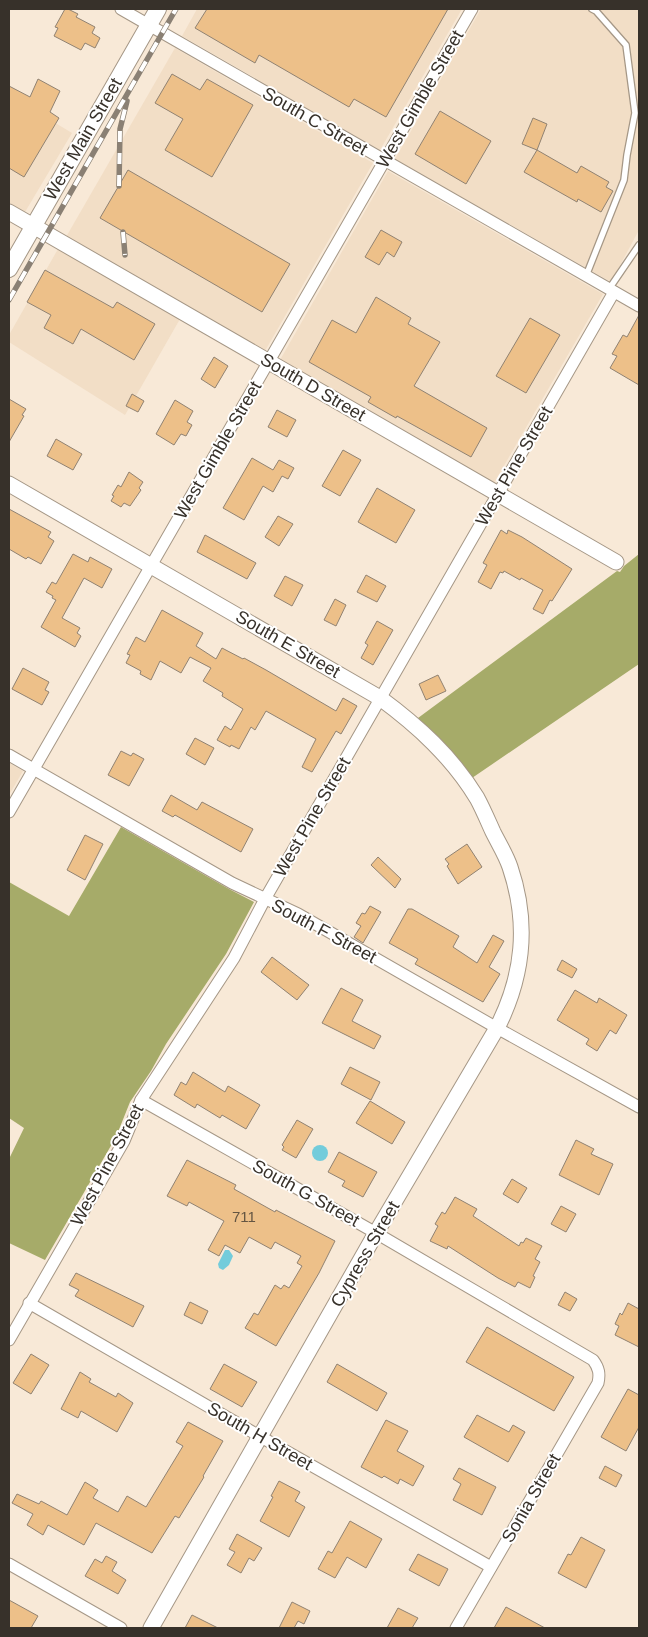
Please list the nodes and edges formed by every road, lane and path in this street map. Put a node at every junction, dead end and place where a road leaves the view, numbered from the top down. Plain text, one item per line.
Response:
1 (121, 9) edge
2 (158, 9) edge
3 (472, 9) edge
4 (592, 9) edge
5 (149, 25) junction
6 (384, 161) junction
7 (9, 212) edge
8 (34, 226) junction
9 (639, 245) edge
10 (9, 269) edge
11 (586, 276) junction
12 (611, 291) junction
13 (639, 306) edge
14 (269, 362) junction
15 (9, 484) edge
16 (498, 494) junction
17 (616, 562) dead end
18 (151, 564) junction
19 (380, 698) junction
20 (9, 755) edge
21 (34, 769) junction
22 (9, 812) edge
23 (509, 865) joint
24 (265, 899) junction
25 (497, 1028) junction
26 (141, 1100) junction
27 (639, 1107) edge
28 (376, 1233) junction
29 (29, 1303) junction
30 (9, 1340) edge
31 (598, 1366) joint
32 (261, 1437) junction
33 (9, 1564) edge
34 (491, 1567) junction
35 (122, 1628) edge
36 (151, 1628) edge
37 (456, 1628) edge

1 - 5 street, South C Street
2 - 5 main road, West Main Street
3 - 6 street, West Gimble Street
4 - 11 lane
5 - 6 street, South C Street
5 - 8 main road, West Main Street
6 - 11 street, South C Street
6 - 14 street, West Gimble Street
7 - 8 street, South D Street
8 - 10 main road, West Main Street
8 - 14 street, South D Street
9 - 12 lane
11 - 12 street, South C Street
12 - 13 street, South C Street
12 - 16 street, West Pine Street
14 - 16 street, South D Street
14 - 18 street, West Gimble Street
15 - 18 street, South E Street
16 - 17 street, South D Street
16 - 19 street, West Pine Street
18 - 19 street, South E Street
18 - 21 street, West Gimble Street
19 - 23 street, South E Street
19 - 24 street, West Pine Street
20 - 21 street, South F Street
21 - 22 street, West Gimble Street
21 - 24 street, South F Street
23 - 25 street, Cypress Street
24 - 25 street, South F Street
24 - 26 street, West Pine Street
25 - 27 street, South F Street
25 - 28 street, Cypress Street
26 - 28 street, South G Street
26 - 29 street, West Pine Street
28 - 31 street, South G Street
28 - 32 street, Cypress Street
29 - 30 street, West Pine Street
29 - 32 street, South H Street
31 - 34 street, Sonia Street
32 - 34 street, South H Street
32 - 36 street, Cypress Street
33 - 35 street
34 - 37 street, Sonia Street

